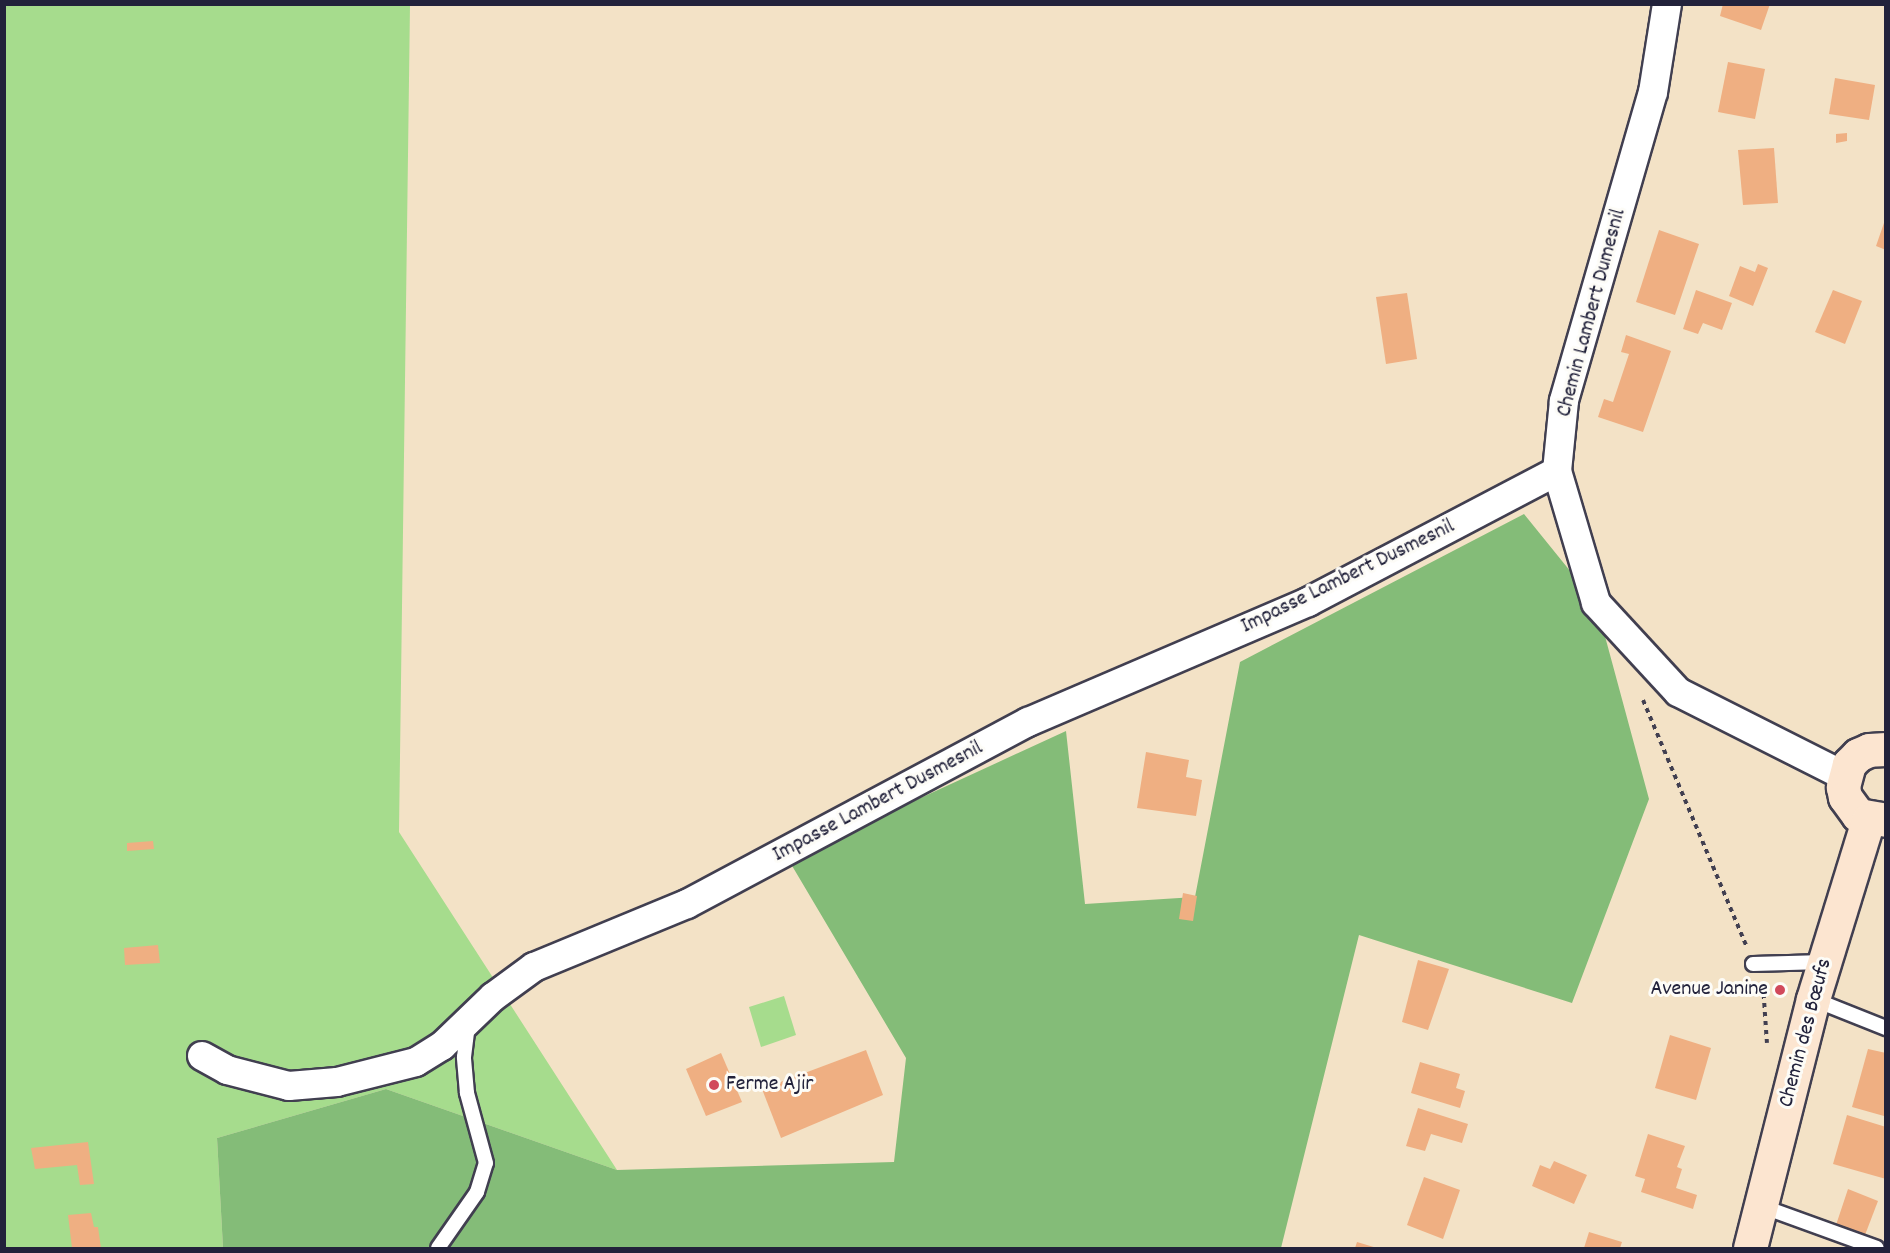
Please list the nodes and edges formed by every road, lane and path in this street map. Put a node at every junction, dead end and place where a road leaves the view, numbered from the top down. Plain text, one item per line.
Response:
1 (1667, 4) edge
2 (1557, 471) junction
3 (1645, 656) junction
4 (1886, 749) edge
5 (1844, 776) junction
6 (1877, 820) edge
7 (1739, 927) dead end
8 (1824, 962) junction
9 (1753, 964) dead end
10 (1813, 999) junction
11 (468, 1021) junction
12 (1886, 1028) edge
13 (202, 1056) dead end
14 (1761, 1206) junction
15 (438, 1248) edge
16 (1750, 1248) edge
17 (1877, 1248) edge

1 - 2 street, Chemin Lambert Dumesnil
2 - 3 street, Chemin Lambert Dumesnil
2 - 11 street, Impasse Lambert Dusmesnil
3 - 5 street, Chemin Lambert Dumesnil
3 - 7 path
4 - 5 street
5 - 6 street
6 - 8 street, Chemin des Bœufs
8 - 9 lane
8 - 10 street, Chemin des Bœufs
10 - 12 lane
10 - 14 street, Chemin des Bœufs
11 - 13 street, Impasse Lambert Dusmesnil
11 - 15 lane
14 - 16 street, Chemin des Bœufs
14 - 17 lane

